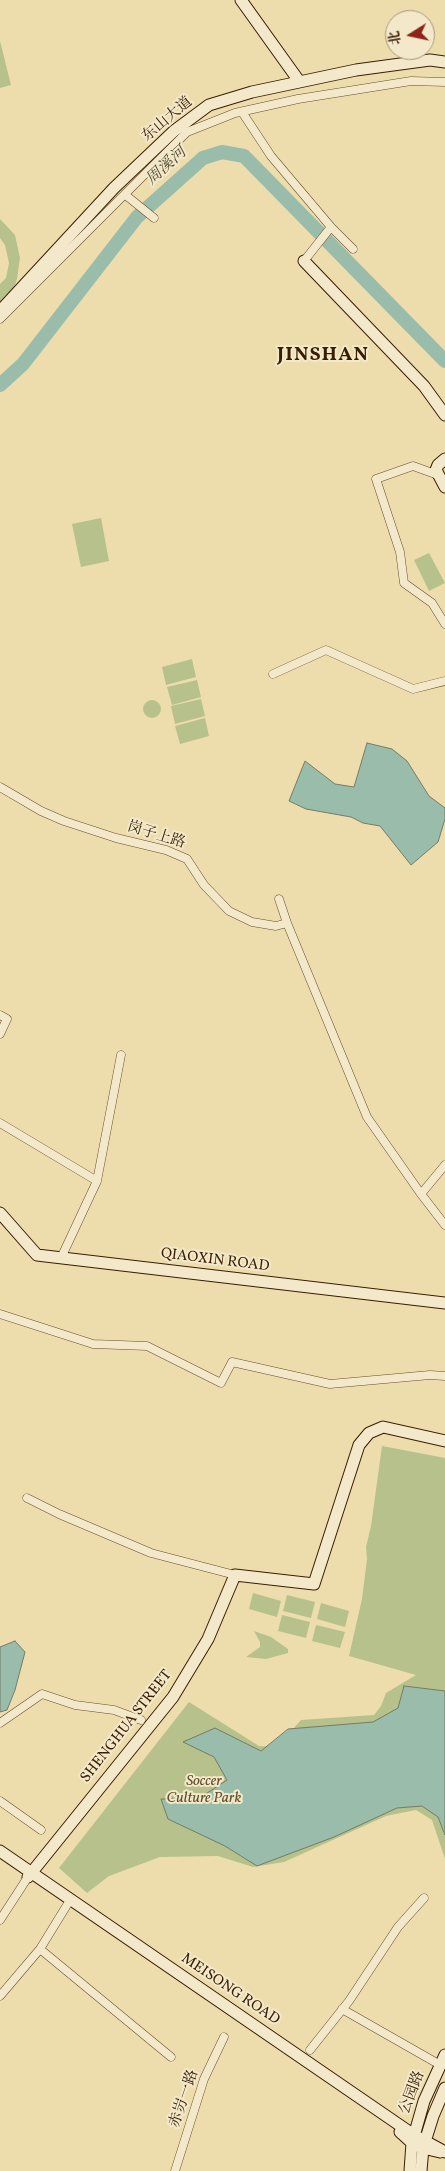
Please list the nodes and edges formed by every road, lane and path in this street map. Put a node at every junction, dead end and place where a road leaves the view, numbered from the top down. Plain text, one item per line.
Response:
1 (241, 0) edge
2 (445, 62) edge
3 (299, 81) junction
4 (445, 82) edge
5 (242, 112) junction
6 (128, 197) dead end
7 (154, 218) dead end
8 (331, 227) junction
9 (353, 249) dead end
10 (304, 261) joint
11 (0, 311) edge
12 (0, 319) edge
13 (445, 415) edge
14 (445, 459) edge
15 (438, 475) junction
16 (445, 487) edge
17 (445, 624) edge
18 (273, 674) dead end
19 (445, 681) edge
20 (0, 787) edge
21 (279, 899) dead end
22 (286, 924) junction
23 (0, 1015) edge
24 (0, 1034) edge
25 (121, 1055) dead end
26 (0, 1123) edge
27 (445, 1164) edge
28 (97, 1181) junction
29 (420, 1194) junction
30 (0, 1213) edge
31 (445, 1225) edge
32 (61, 1258) junction
33 (445, 1303) edge
34 (0, 1314) edge
35 (445, 1376) edge
36 (445, 1441) edge
37 (27, 1498) dead end
38 (235, 1575) junction
39 (16, 1712) junction
40 (0, 1716) edge
41 (141, 1720) dead end
42 (0, 1723) edge
43 (0, 1801) edge
44 (40, 1830) dead end
45 (0, 1851) edge
46 (0, 1858) edge
47 (28, 1877) junction
48 (424, 1898) dead end
49 (67, 1905) junction
50 (0, 1920) edge
51 (40, 1949) junction
52 (0, 1996) edge
53 (342, 2009) junction
54 (224, 2037) dead end
55 (310, 2050) dead end
56 (445, 2055) edge
57 (171, 2057) dead end
58 (435, 2062) dead end
59 (445, 2088) edge
60 (413, 2139) junction
61 (425, 2144) junction
62 (445, 2152) edge
63 (175, 2171) edge
64 (410, 2171) edge
65 (421, 2171) edge

1 - 3 main road
2 - 3 main road, 东山大道
3 - 11 main road, 东山大道
4 - 5 street
5 - 8 street
5 - 12 street
6 - 7 street
8 - 9 street
8 - 10 street
10 - 13 main road
14 - 15 main road
15 - 16 main road
15 - 17 street
18 - 19 street
20 - 22 street, 岗子上路
21 - 22 street
22 - 29 street
23 - 24 street
25 - 28 street
26 - 28 street
27 - 29 street
28 - 32 street
29 - 31 street
30 - 32 main road, QIAOXIN ROAD
32 - 33 main road, QIAOXIN ROAD
34 - 35 street
36 - 38 main road
37 - 38 street
38 - 47 main road, SHENGHUA STREET
39 - 40 street
39 - 41 street
39 - 42 street
43 - 44 street
45 - 60 main road, MEISONG ROAD
46 - 47 main road, MEISONG ROAD
47 - 49 main road, MEISONG ROAD
47 - 50 street
48 - 53 street
49 - 51 street
49 - 60 main road, MEISONG ROAD
51 - 52 street
51 - 57 street
53 - 55 street
53 - 58 street
54 - 63 street, 赤岃一路
56 - 60 main road, 公园路
59 - 61 main road, 公园路
60 - 61 main road, MEISONG ROAD
60 - 64 main road, 公园路
61 - 62 main road, MEISONG ROAD
61 - 65 main road, 公园路

